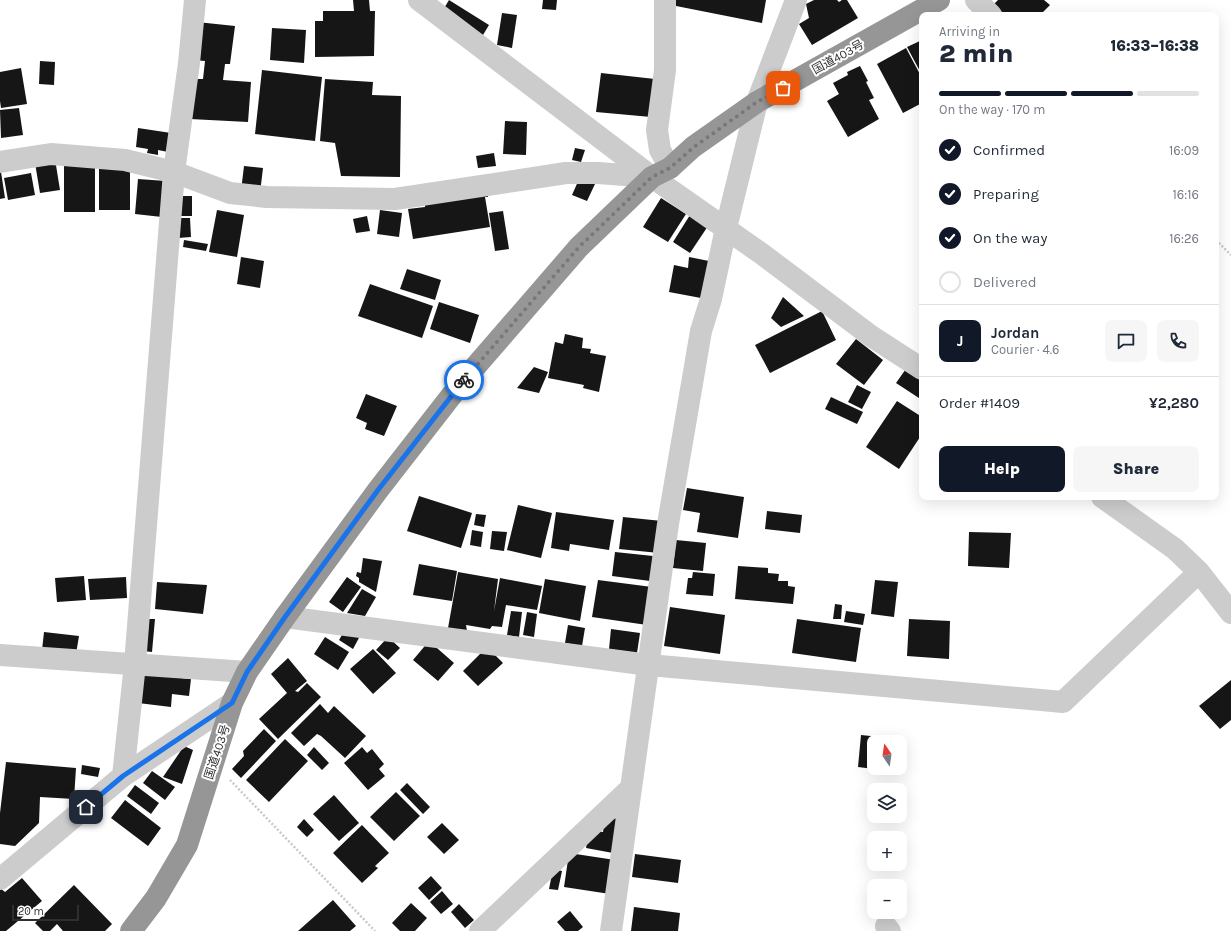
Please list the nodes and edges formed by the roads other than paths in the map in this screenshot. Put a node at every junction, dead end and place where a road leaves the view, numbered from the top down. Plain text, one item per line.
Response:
1 (195, 0) edge
2 (419, 0) edge
3 (665, 0) edge
4 (796, 0) edge
5 (939, 0) edge
6 (976, 0) edge
7 (988, 12) edge
8 (757, 102) junction
9 (0, 162) edge
10 (174, 172) junction
11 (661, 172) junction
12 (726, 228) junction
13 (919, 367) edge
14 (1106, 500) edge
15 (1199, 572) junction
16 (1227, 600) edge
17 (285, 617) junction
18 (0, 655) edge
19 (135, 664) junction
20 (649, 665) junction
21 (247, 672) junction
22 (232, 703) junction
23 (123, 776) junction
24 (632, 788) junction
25 (0, 879) edge
26 (131, 931) edge
27 (480, 931) edge
28 (611, 931) edge

1 - 10 street
2 - 11 street
3 - 11 street
4 - 8 street
5 - 8 highway, 国道403号
6 - 7 street
8 - 11 highway, 国道403号
8 - 12 street
9 - 10 street
10 - 11 street
10 - 19 street
11 - 12 street
11 - 17 highway, 国道403号
12 - 13 street
12 - 20 street
14 - 15 street
15 - 16 street
15 - 20 street
17 - 20 street
17 - 21 highway, 国道403号
18 - 19 street
19 - 21 street
19 - 23 street
20 - 24 street
21 - 22 highway, 国道403号
22 - 23 street
22 - 26 highway, 国道403号
23 - 25 street
24 - 27 street
24 - 28 street

